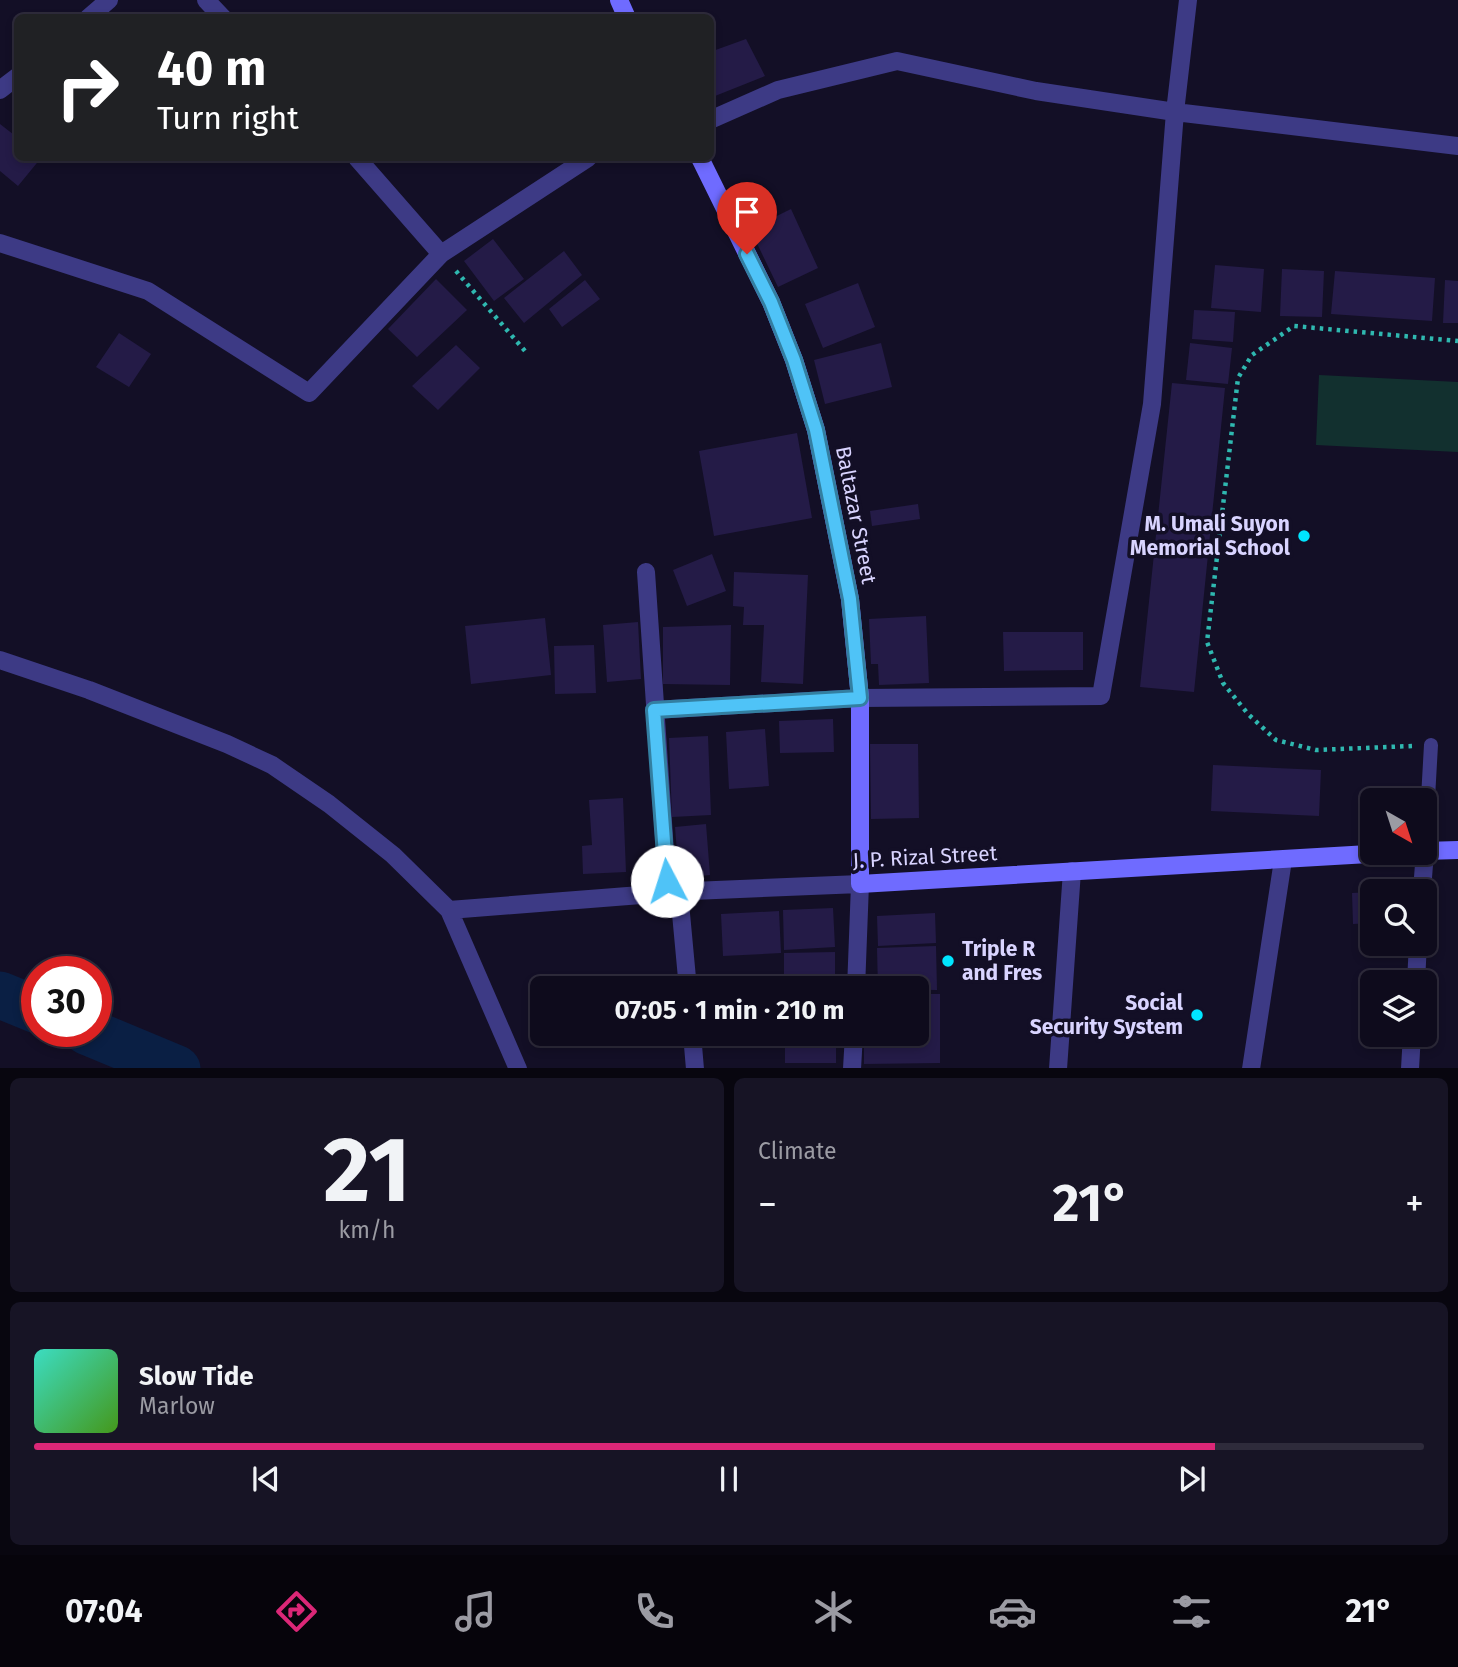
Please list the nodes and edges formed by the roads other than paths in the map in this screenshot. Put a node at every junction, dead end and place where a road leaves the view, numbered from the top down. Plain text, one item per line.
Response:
1 (109, 0) edge
2 (206, 0) edge
3 (1188, 0) edge
4 (93, 14) edge
5 (219, 14) edge
6 (14, 79) edge
7 (0, 90) edge
8 (1175, 112) junction
9 (714, 118) edge
10 (1458, 146) edge
11 (360, 161) edge
12 (583, 161) edge
13 (701, 161) edge
14 (0, 243) edge
15 (441, 254) junction
16 (646, 572) dead end
17 (0, 660) edge
18 (860, 698) junction
19 (654, 710) junction
20 (1431, 745) road end
21 (1429, 788) edge
22 (1458, 850) edge
23 (1437, 851) edge
24 (1360, 855) edge
25 (1283, 860) junction
26 (1072, 871) junction
27 (860, 884) junction
28 (679, 892) junction
29 (449, 910) junction
30 (687, 976) edge
31 (856, 976) edge
32 (693, 1046) edge
33 (853, 1046) edge
34 (1411, 1047) edge
35 (518, 1068) edge
36 (695, 1068) edge
37 (852, 1068) edge
38 (1058, 1068) edge
39 (1251, 1068) edge
40 (1410, 1068) edge

1 - 4 street
2 - 5 street
3 - 8 street
6 - 7 street
8 - 9 street
8 - 10 street
8 - 18 street
11 - 15 street
12 - 15 street
13 - 18 main road, Baltazar Street
14 - 15 street
16 - 19 street
17 - 29 street
18 - 19 street
18 - 27 main road, Baltazar Street
19 - 28 street
20 - 21 lane
22 - 23 main road
24 - 25 main road, J. P. Rizal Street
25 - 26 main road, J. P. Rizal Street
25 - 39 street
26 - 27 main road, J. P. Rizal Street
26 - 38 street
27 - 28 street, J. P. Rizal Street
27 - 31 street, Baltazar Street
28 - 29 street, J. P. Rizal Street
28 - 30 street
29 - 35 street
32 - 36 street
33 - 37 street
34 - 40 street

